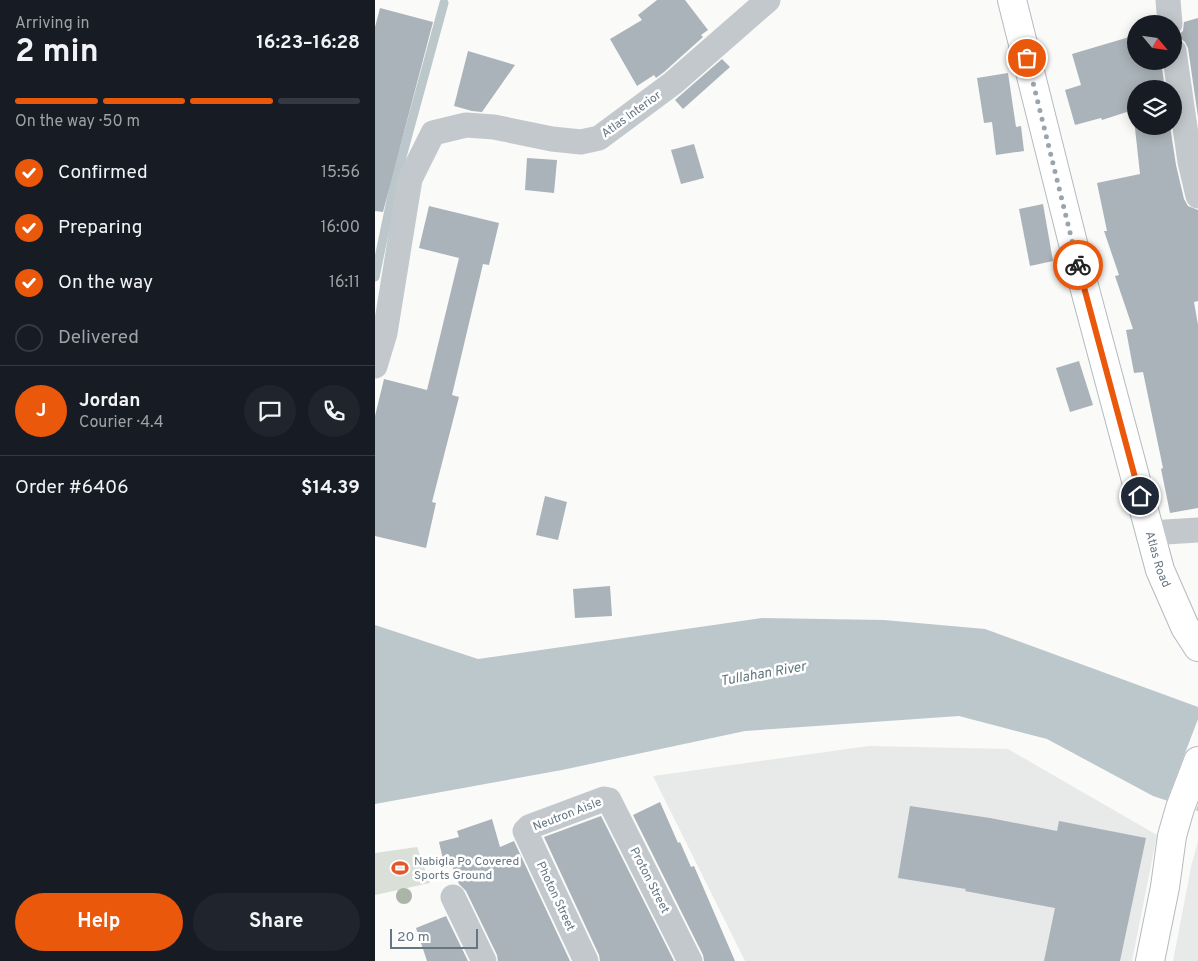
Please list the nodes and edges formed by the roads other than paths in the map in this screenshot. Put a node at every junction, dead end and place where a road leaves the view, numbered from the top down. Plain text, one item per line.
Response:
1 (768, 0) edge
2 (1012, 0) edge
3 (1168, 0) edge
4 (1170, 15) edge
5 (1177, 70) edge
6 (1198, 196) edge
7 (375, 366) edge
8 (1198, 530) edge
9 (1150, 533) junction
10 (1198, 647) edge
11 (1198, 761) edge
12 (609, 800) joint
13 (525, 831) joint
14 (453, 897) dead end
15 (484, 961) edge
16 (586, 961) edge
17 (690, 961) edge
18 (1150, 961) edge

1 - 7 street, Atlas Interior
2 - 9 street, Atlas Road
3 - 4 street
5 - 6 street
8 - 9 street
9 - 10 street, Atlas Road
11 - 18 street
12 - 13 street, Neutron Aisle
12 - 17 street, Proton Street
13 - 16 street, Photon Street
14 - 15 street

